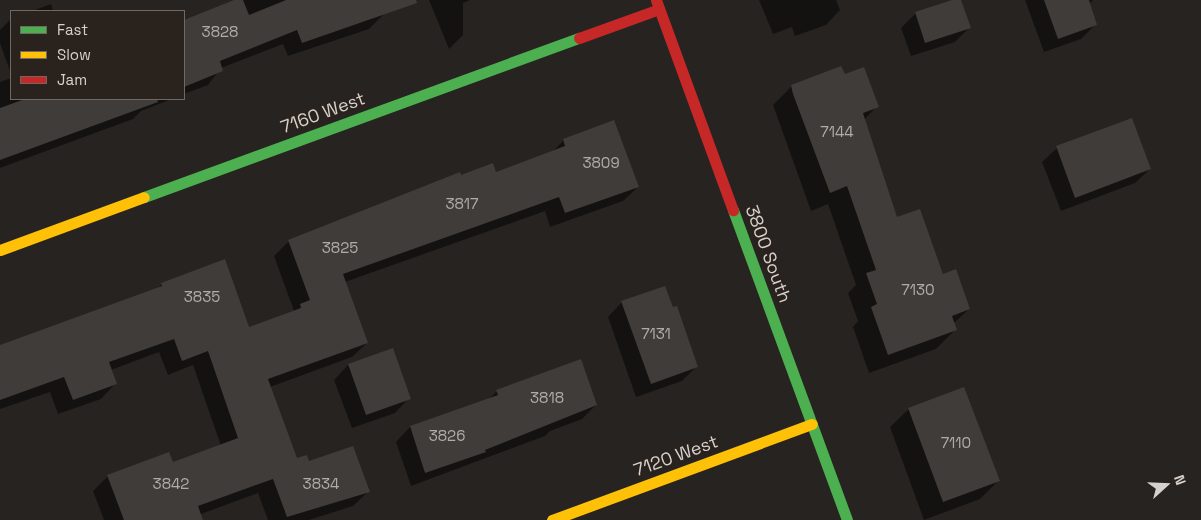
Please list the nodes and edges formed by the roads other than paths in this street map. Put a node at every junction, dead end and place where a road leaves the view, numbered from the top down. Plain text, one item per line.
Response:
1 (657, 5) edge
2 (0, 250) edge
3 (812, 424) junction
4 (552, 520) edge
5 (847, 520) edge

1 - 2 street, 7160 West
1 - 3 street, 3800 South
3 - 4 street, 7120 West
3 - 5 street, 3800 South

